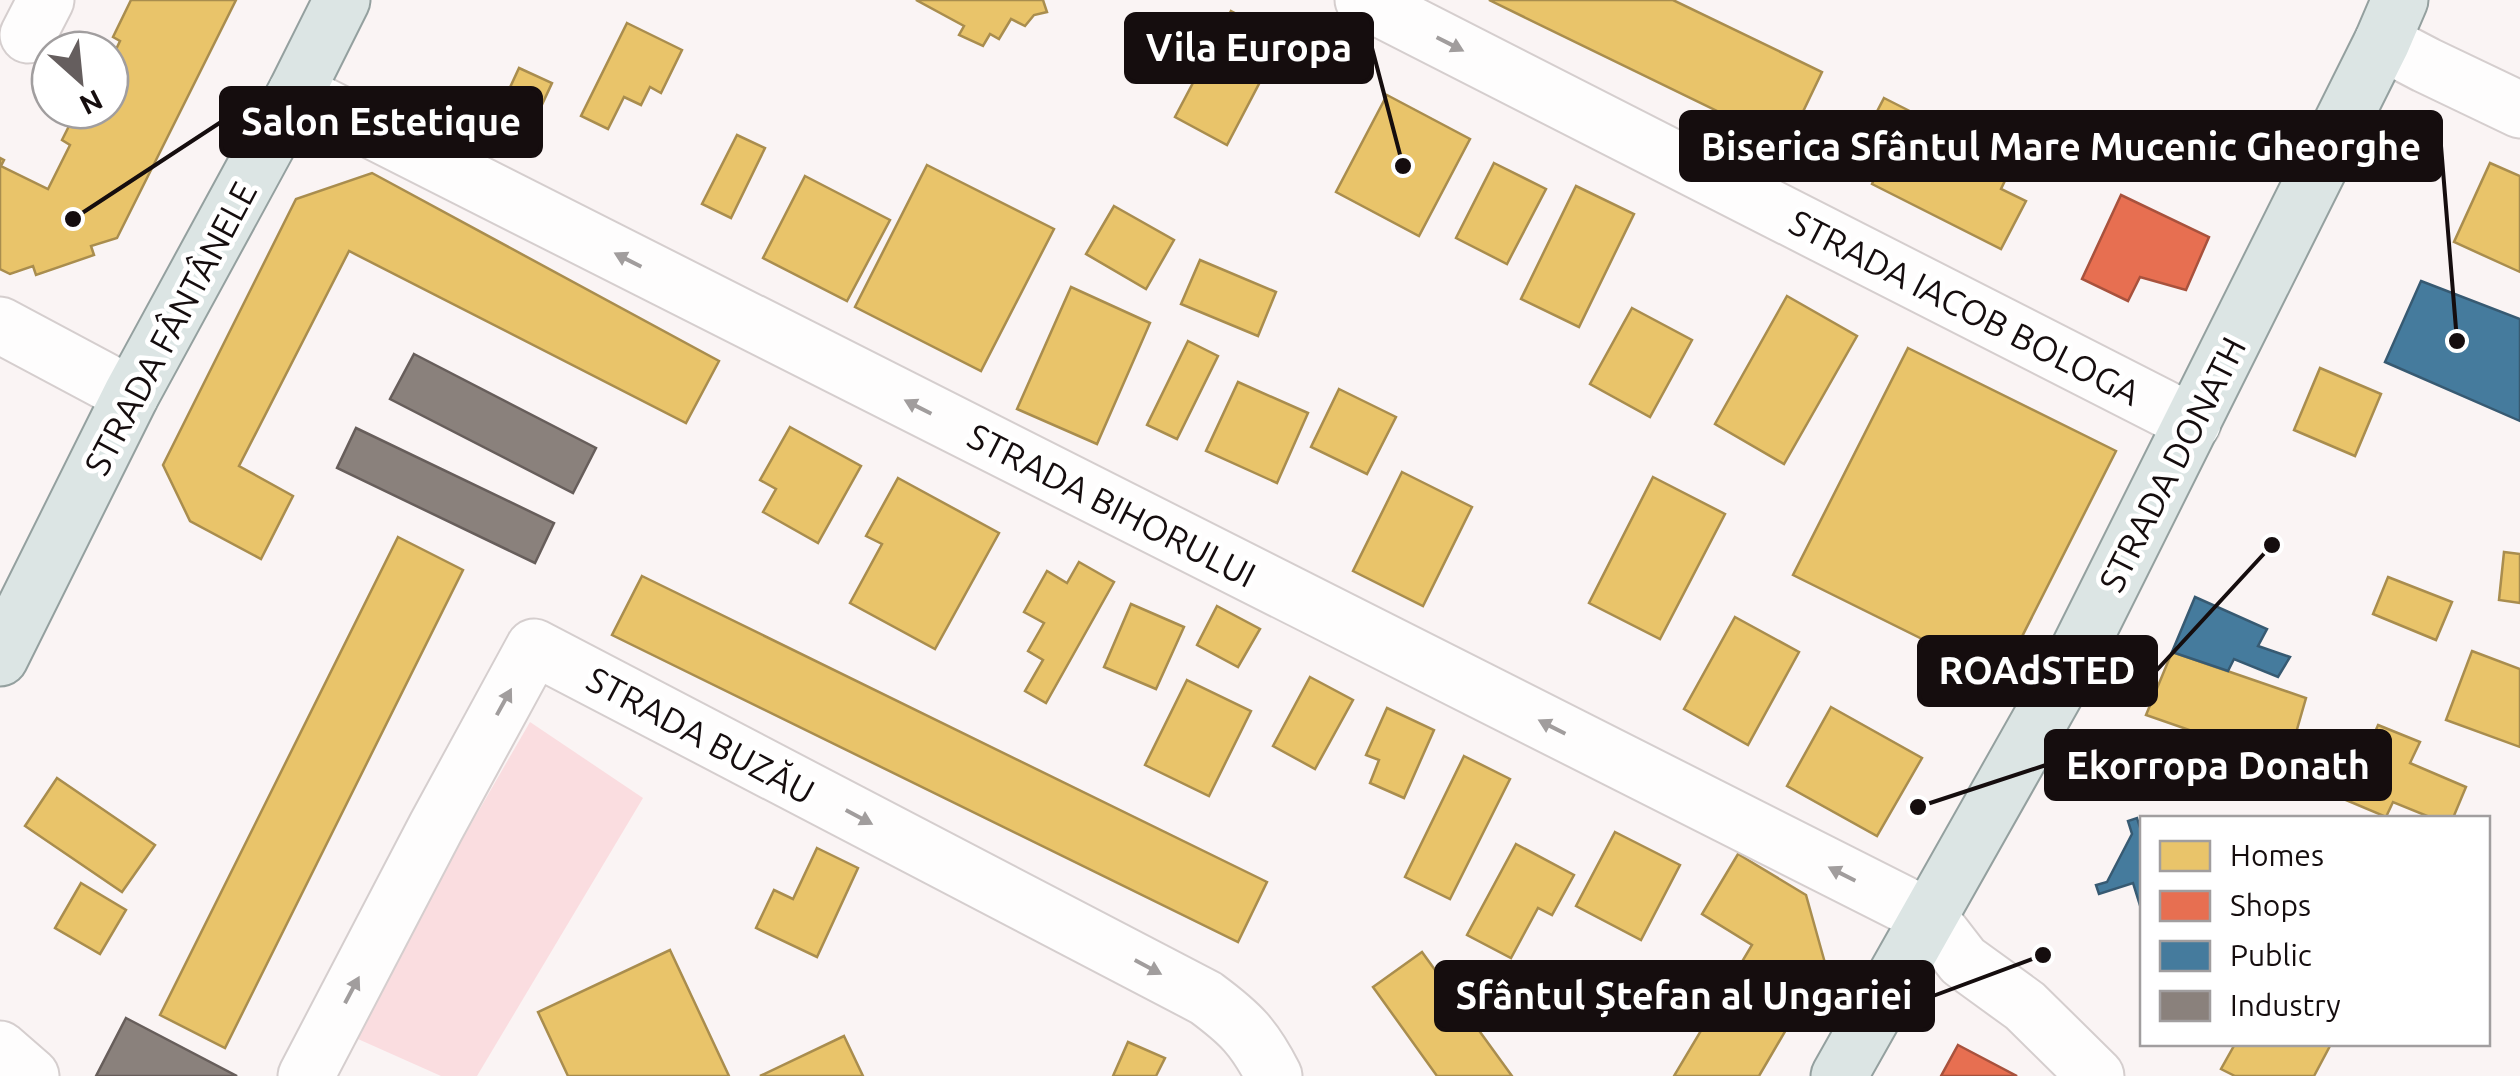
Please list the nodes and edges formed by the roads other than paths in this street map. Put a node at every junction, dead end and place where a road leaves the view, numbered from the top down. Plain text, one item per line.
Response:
1 (342, 0) edge
2 (1363, 0) edge
3 (2391, 21) edge
4 (296, 92) junction
5 (2520, 110) edge
6 (0, 325) edge
7 (130, 395) junction
8 (2193, 422) junction
9 (0, 658) edge
10 (1929, 918) junction
11 (0, 1049) edge
12 (31, 1076) edge
13 (306, 1076) edge
14 (1274, 1076) edge
15 (1839, 1076) edge
16 (2096, 1076) edge

1 - 4 main road, STRADA FÂNTÂNELE
2 -> 8 street, STRADA IACOB BOLOGA
3 - 5 street
3 - 8 main road, STRADA DONATH
4 - 7 main road, STRADA FÂNTÂNELE
10 -> 4 street, STRADA BIHORULUI
6 - 7 street
7 - 9 main road, STRADA FÂNTÂNELE
8 - 10 main road, STRADA DONATH
10 - 15 main road, STRADA DONATH
10 - 16 street
11 - 12 street
13 -> 14 street, STRADA BUZĂU

